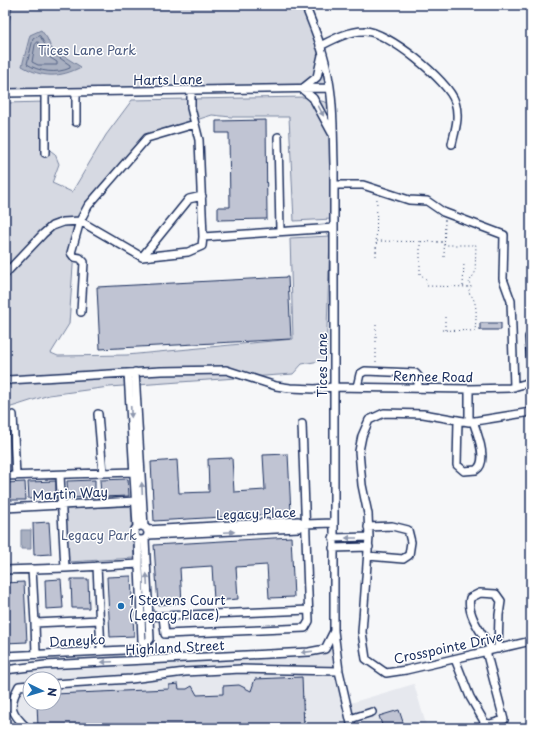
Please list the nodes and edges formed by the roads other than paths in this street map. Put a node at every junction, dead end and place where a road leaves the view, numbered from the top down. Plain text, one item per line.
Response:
1 (304, 5) edge
2 (322, 50) junction
3 (330, 88) junction
4 (302, 89) junction
5 (191, 90) junction
6 (76, 92) junction
7 (5, 93) edge
8 (45, 93) junction
9 (76, 122) dead end
10 (195, 124) junction
11 (278, 137) dead end
12 (333, 137) junction
13 (452, 144) dead end
14 (45, 153) dead end
15 (334, 185) junction
16 (202, 196) junction
17 (80, 222) junction
18 (334, 228) junction
19 (280, 231) junction
20 (203, 237) junction
21 (142, 257) junction
22 (5, 274) edge
23 (81, 312) dead end
24 (531, 337) edge
25 (531, 363) edge
26 (132, 373) junction
27 (5, 382) edge
28 (531, 382) edge
29 (333, 387) junction
30 (357, 387) junction
31 (514, 387) junction
32 (418, 388) junction
33 (469, 389) junction
34 (531, 412) edge
35 (98, 414) dead end
36 (13, 415) dead end
37 (458, 420) junction
38 (471, 421) junction
39 (302, 424) dead end
40 (137, 461) junction
41 (134, 472) junction
42 (103, 473) junction
43 (60, 475) junction
44 (5, 476) edge
45 (16, 476) junction
46 (136, 501) junction
47 (61, 505) junction
48 (5, 508) edge
49 (333, 523) junction
50 (305, 524) junction
51 (368, 527) junction
52 (143, 533) junction
53 (333, 538) junction
54 (369, 538) junction
55 (334, 548) junction
56 (369, 548) junction
57 (368, 556) junction
58 (139, 564) junction
59 (97, 566) junction
60 (65, 568) junction
61 (32, 569) junction
62 (5, 570) edge
63 (309, 610) junction
64 (149, 616) junction
65 (163, 616) junction
66 (141, 617) junction
67 (100, 620) junction
68 (35, 623) junction
69 (334, 631) junction
70 (531, 641) edge
71 (146, 644) junction
72 (492, 650) junction
73 (101, 651) junction
74 (36, 654) junction
75 (5, 656) edge
76 (455, 659) junction
77 (5, 670) edge
78 (339, 671) junction
79 (62, 683) edge
80 (22, 686) edge
81 (372, 712) dead end
82 (350, 719) junction
83 (27, 728) edge
84 (352, 728) edge

1 - 2 street, Tices Lane
2 - 3 street, Tices Lane
2 - 4 street
2 - 13 street
3 - 4 street, Harts Lane
3 - 12 street, Tices Lane
4 - 5 street, Harts Lane
4 -> 12 street
5 - 6 street, Harts Lane
5 - 10 street
6 - 8 street, Harts Lane
6 - 9 street
7 - 8 street, Harts Lane
8 - 14 street
10 - 16 street
10 - 17 street
11 - 19 street
12 - 15 street, Tices Lane
15 - 18 street, Tices Lane
15 - 31 street
16 - 20 street
16 - 21 street
17 - 21 street
17 - 22 street
17 - 23 street
18 - 19 street
18 - 29 street, Tices Lane
19 - 20 street
20 - 21 street
24 - 25 street
26 - 27 street, Rennee Road
26 - 29 street, Rennee Road
26 - 40 street
28 - 31 street, Rennee Road
29 - 30 street, Rennee Road
29 - 49 street, Tices Lane
30 - 32 street, Rennee Road
30 - 32 street
31 - 33 street, Rennee Road
32 - 33 street, Rennee Road
33 - 38 street
34 - 38 street, Crosspointe Drive
35 - 42 street
36 - 45 street
37 - 38 street, Crosspointe Drive
37 - 38 street
37 - 51 street, Crosspointe Drive
39 - 50 street
40 - 41 street
52 -> 40 street
41 - 42 street, Martin Way
41 - 46 street
42 - 43 street, Martin Way
43 - 45 street, Martin Way
43 - 47 street
44 - 45 street, Martin Way
46 - 47 street, Martin Way
46 - 52 street
47 - 48 street, Martin Way
47 - 60 street
49 - 50 street, Legacy Place
49 - 53 street, Tices Lane
50 - 52 street, Legacy Place
50 - 63 street
51 - 54 street, Crosspointe Drive
51 - 57 street
52 - 58 street
64 -> 52 street
54 -> 53 street
53 - 55 street, Tices Lane
54 - 56 street, Crosspointe Drive
55 - 56 street
55 - 69 street, Tices Lane
56 - 57 street, Crosspointe Drive
57 - 76 street, Crosspointe Drive
58 - 59 street
58 - 66 street
59 - 60 street
59 - 67 street
60 - 61 street
61 - 62 street
61 - 68 street
63 - 65 street
63 - 65 street
64 - 65 street
64 - 66 street
64 - 71 street
66 - 71 street
67 - 68 street
67 - 73 street
68 - 74 street
69 -> 77 street, Highland Street
69 - 78 street, Tices Lane
70 - 72 street, Crosspointe Drive
71 - 73 street, Daneyko
72 - 72 street
72 - 76 street, Crosspointe Drive
72 - 76 street
73 - 74 street, Daneyko
74 - 75 street, Daneyko
78 - 79 street
78 - 82 street, Tices Lane
80 - 83 street
81 - 82 street
82 - 84 street, Tices Lane

